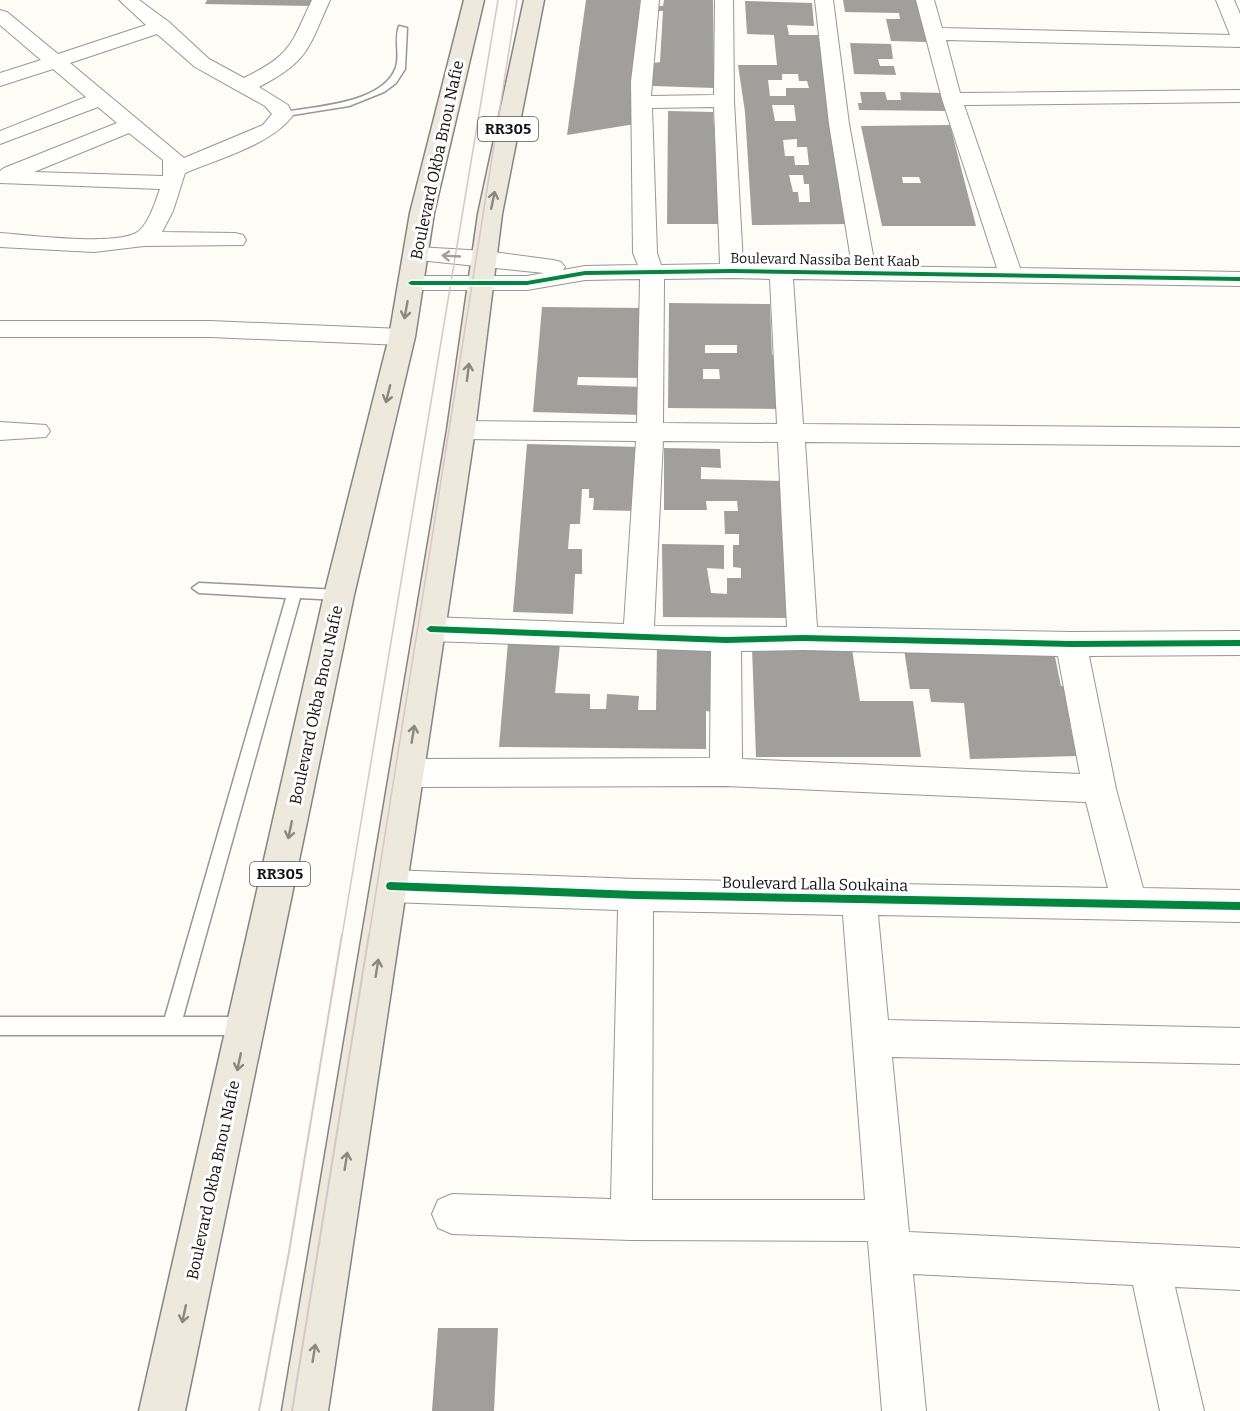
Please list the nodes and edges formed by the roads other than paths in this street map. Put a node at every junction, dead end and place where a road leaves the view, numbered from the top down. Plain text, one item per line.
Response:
1 (128, 0) edge
2 (321, 0) edge
3 (474, 0) edge
4 (534, 0) edge
5 (650, 0) edge
6 (724, 0) edge
7 (825, 0) edge
8 (925, 0) edge
9 (1225, 0) edge
10 (160, 18) junction
11 (3, 22) edge
12 (402, 27) dead end
13 (935, 34) junction
14 (1240, 37) edge
15 (1240, 41) edge
16 (54, 61) junction
17 (0, 80) edge
18 (243, 87) junction
19 (1240, 96) edge
20 (99, 99) junction
21 (952, 99) junction
22 (724, 101) junction
23 (642, 102) junction
24 (283, 115) junction
25 (130, 125) junction
26 (0, 138) edge
27 (175, 176) junction
28 (2, 177) edge
29 (142, 239) junction
30 (0, 240) edge
31 (235, 240) dead end
32 (417, 254) junction
33 (484, 270) junction
34 (732, 271) junction
35 (652, 272) junction
36 (781, 273) junction
37 (865, 274) junction
38 (1011, 276) junction
39 (1240, 279) edge
40 (411, 283) junction
41 (0, 329) edge
42 (402, 338) junction
43 (461, 430) junction
44 (0, 431) edge
45 (37, 431) dead end
46 (651, 431) junction
47 (793, 434) junction
48 (1240, 437) edge
49 (199, 588) dead end
50 (294, 593) junction
51 (339, 595) junction
52 (429, 629) junction
53 (638, 635) junction
54 (803, 638) junction
55 (726, 640) junction
56 (1240, 643) edge
57 (1071, 644) junction
58 (726, 772) junction
59 (407, 773) junction
60 (1099, 789) junction
61 (390, 886) junction
62 (636, 895) junction
63 (859, 898) junction
64 (1130, 903) junction
65 (1240, 906) edge
66 (172, 1024) junction
67 (0, 1026) edge
68 (247, 1026) junction
69 (871, 1038) junction
70 (1240, 1047) edge
71 (452, 1214) dead end
72 (631, 1220) junction
73 (888, 1237) junction
74 (1149, 1263) junction
75 (1240, 1269) edge
76 (162, 1411) edge
77 (305, 1411) edge
78 (904, 1411) edge
79 (1182, 1411) edge

1 - 10 street
2 - 18 street
3 - 32 main road, Boulevard Okba Bnou Nafie / RR305
33 -> 4 main road, RR305
5 - 23 street
6 - 22 street
7 - 37 street
8 - 13 street
9 - 14 street
10 - 16 street
10 - 18 street
11 - 16 street
12 - 24 lane
13 - 15 street
13 - 21 street
16 - 17 street
16 - 20 street
18 - 24 street
19 - 21 street
20 - 25 street
20 - 26 street
21 - 38 street
22 - 23 street
22 - 34 street
23 - 35 street
24 - 27 street
25 - 27 street
25 - 28 street
27 - 28 street
27 - 29 street
29 - 30 street
29 - 31 street
33 -> 32 street, Boulevard Nassiba Bent Kaab
32 - 40 main road, Boulevard Okba Bnou Nafie / RR305
33 - 35 street, Boulevard Nassiba Bent Kaab
33 - 40 street, Boulevard Nassiba Bent Kaab
43 -> 33 main road, RR305
34 - 35 street, Boulevard Nassiba Bent Kaab
34 - 36 street, Boulevard Nassiba Bent Kaab
35 - 46 street
36 - 37 street, Boulevard Nassiba Bent Kaab
36 - 47 street
37 - 38 street, Boulevard Nassiba Bent Kaab
38 - 39 street, Boulevard Nassiba Bent Kaab
40 -> 42 main road, Boulevard Okba Bnou Nafie / RR305
41 - 42 street
42 -> 51 main road, Boulevard Okba Bnou Nafie / RR305
43 - 46 street
43 - 52 main road, RR305
44 - 45 street
46 - 47 street
46 - 53 street
47 - 48 street
47 - 54 street
49 - 50 lane
50 - 51 lane
50 - 66 lane
51 -> 68 main road, Boulevard Okba Bnou Nafie / RR305
52 - 53 street
59 -> 52 main road, RR305
53 - 55 street
54 - 55 street
54 - 57 street
55 - 58 street
56 - 57 street
57 - 60 street
58 - 59 street
58 - 60 street
59 - 61 main road, RR305
60 - 64 street
61 - 62 street, Boulevard Lalla Soukaina
77 -> 61 main road, RR305
62 - 63 street, Boulevard Lalla Soukaina
62 - 72 street
63 - 64 street, Boulevard Lalla Soukaina
63 - 69 street
64 - 65 street, Boulevard Lalla Soukaina
66 - 67 lane
66 - 68 lane
68 -> 76 main road, Boulevard Okba Bnou Nafie / RR305
69 - 70 street
69 - 73 street
71 - 72 street
72 - 73 street
73 - 74 street
73 - 78 street
74 - 75 street
74 - 79 street

